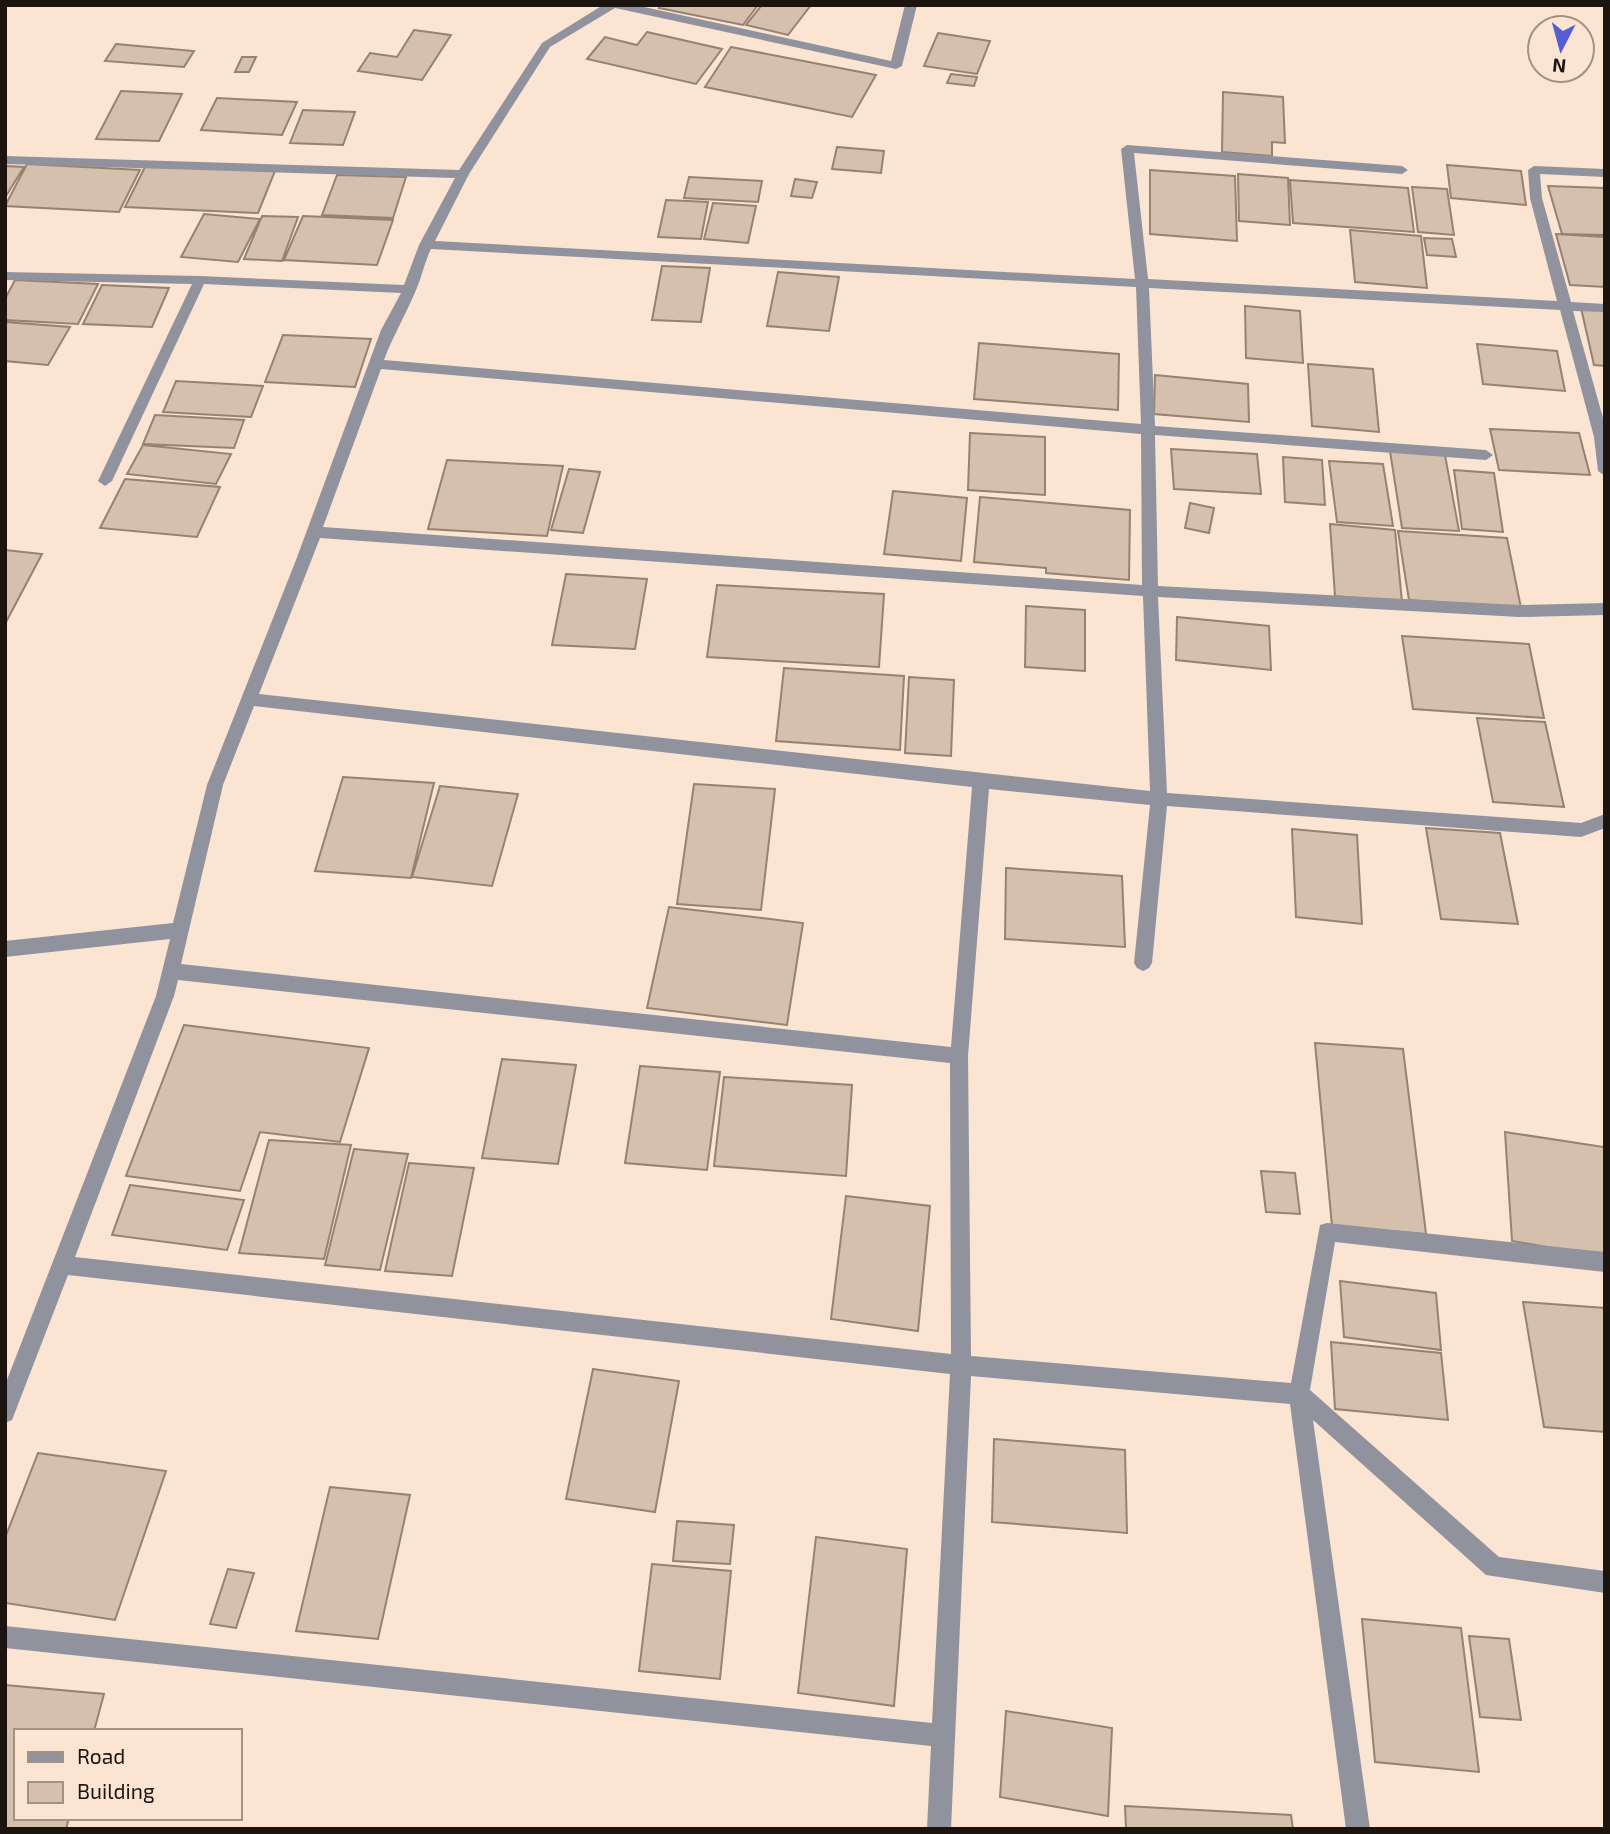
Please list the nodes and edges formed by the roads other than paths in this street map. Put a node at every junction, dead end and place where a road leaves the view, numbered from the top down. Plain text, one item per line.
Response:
1 (611, 5) edge
2 (618, 5) edge
3 (911, 5) edge
4 (5, 160) edge
5 (1402, 170) dead end
6 (1605, 173) edge
7 (463, 174) junction
8 (425, 245) junction
9 (5, 276) edge
10 (200, 280) junction
11 (1142, 282) junction
12 (410, 289) junction
13 (1564, 306) junction
14 (1605, 308) edge
15 (375, 364) junction
16 (1148, 430) junction
17 (1603, 438) edge
18 (1486, 455) dead end
19 (1605, 471) edge
20 (105, 481) dead end
21 (314, 531) junction
22 (1150, 591) junction
23 (1605, 608) edge
24 (249, 699) junction
25 (981, 780) junction
26 (1159, 799) junction
27 (1605, 821) edge
28 (181, 930) junction
29 (5, 949) edge
30 (1143, 963) dead end
31 (171, 971) junction
32 (959, 1056) junction
33 (1605, 1262) edge
34 (62, 1265) junction
35 (961, 1365) junction
36 (1299, 1394) junction
37 (5, 1413) edge
38 (1605, 1582) edge
39 (5, 1637) edge
40 (944, 1736) junction
41 (939, 1829) edge
42 (1358, 1829) edge

1 - 7 street
2 - 3 street
4 - 7 street
5 - 11 street
6 - 13 street
7 - 8 street
8 - 11 street
8 - 12 street
9 - 10 street
10 - 12 street
10 - 20 street
11 - 13 street
11 - 16 street
12 - 15 street
13 - 14 street
13 - 17 street
15 - 16 street
15 - 21 street
16 - 18 street
16 - 22 street
17 - 19 street
21 - 22 street
21 - 24 street
22 - 23 street
22 - 26 street
24 - 25 street
24 - 28 street
25 - 26 street
25 - 32 street
26 - 27 street
26 - 30 street
28 - 29 street
28 - 31 street
31 - 32 street
31 - 34 street
32 - 35 street
33 - 36 street
34 - 35 street
34 - 37 street
35 - 36 street
35 - 40 street
36 - 38 street
36 - 42 street
39 - 40 street
40 - 41 street

